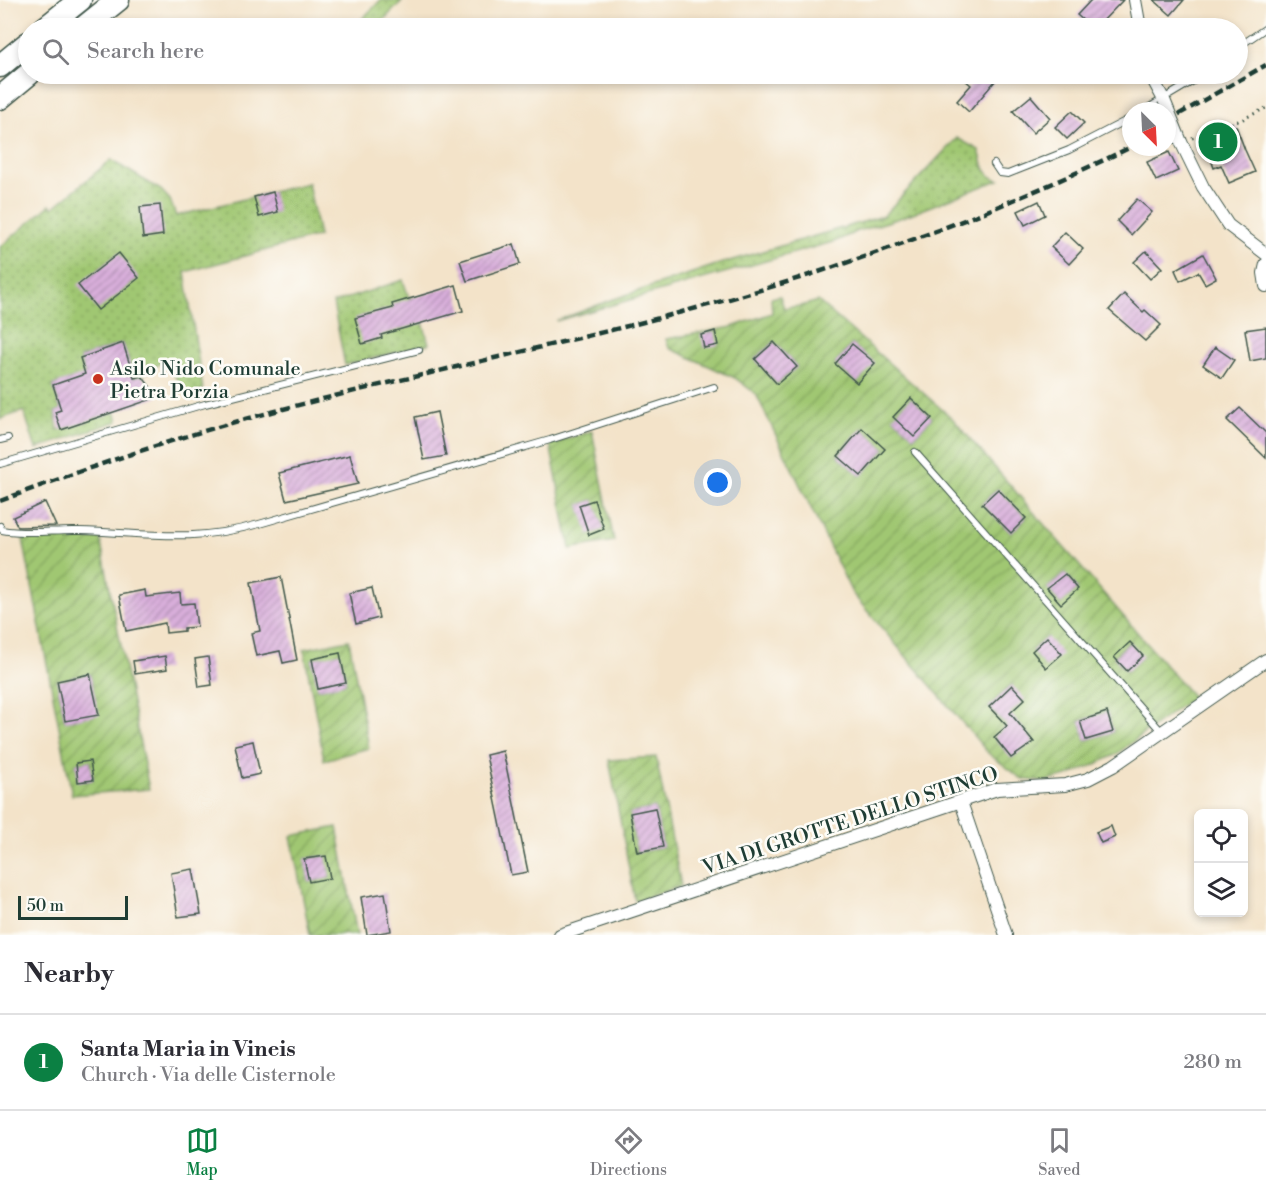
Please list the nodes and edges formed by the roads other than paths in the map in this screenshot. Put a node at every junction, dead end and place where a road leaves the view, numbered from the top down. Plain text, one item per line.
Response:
1 (80, 0) edge
2 (118, 0) edge
3 (1135, 0) edge
4 (58, 18) edge
5 (96, 18) edge
6 (1138, 18) edge
7 (1266, 28) edge
8 (1248, 41) edge
9 (18, 51) edge
10 (0, 66) edge
11 (18, 83) edge
12 (1155, 84) edge
13 (1189, 84) edge
14 (0, 98) edge
15 (1164, 100) junction
16 (1160, 102) edge
17 (1122, 123) edge
18 (994, 164) dead end
19 (1266, 254) edge
20 (1266, 264) edge
21 (1266, 286) edge
22 (419, 350) dead end
23 (714, 387) dead end
24 (8, 438) dead end
25 (0, 440) edge
26 (915, 452) dead end
27 (0, 464) edge
28 (1, 529) edge
29 (1266, 660) edge
30 (1162, 732) junction
31 (961, 802) junction
32 (560, 935) edge
33 (1006, 935) edge

1 - 4 highway
2 - 5 highway
3 - 6 street
7 - 8 lane
9 - 10 highway
11 - 14 highway
12 - 15 street
13 - 15 lane
15 - 16 lane
15 - 19 street, bridge
17 - 18 lane
20 - 21 street
22 - 27 lane
23 - 28 lane
24 - 25 lane
26 - 30 lane
29 - 30 street, VIA DI GROTTE DELLO STINCO
30 - 31 street, VIA DI GROTTE DELLO STINCO
31 - 32 street, VIA DI GROTTE DELLO STINCO
31 - 33 street

